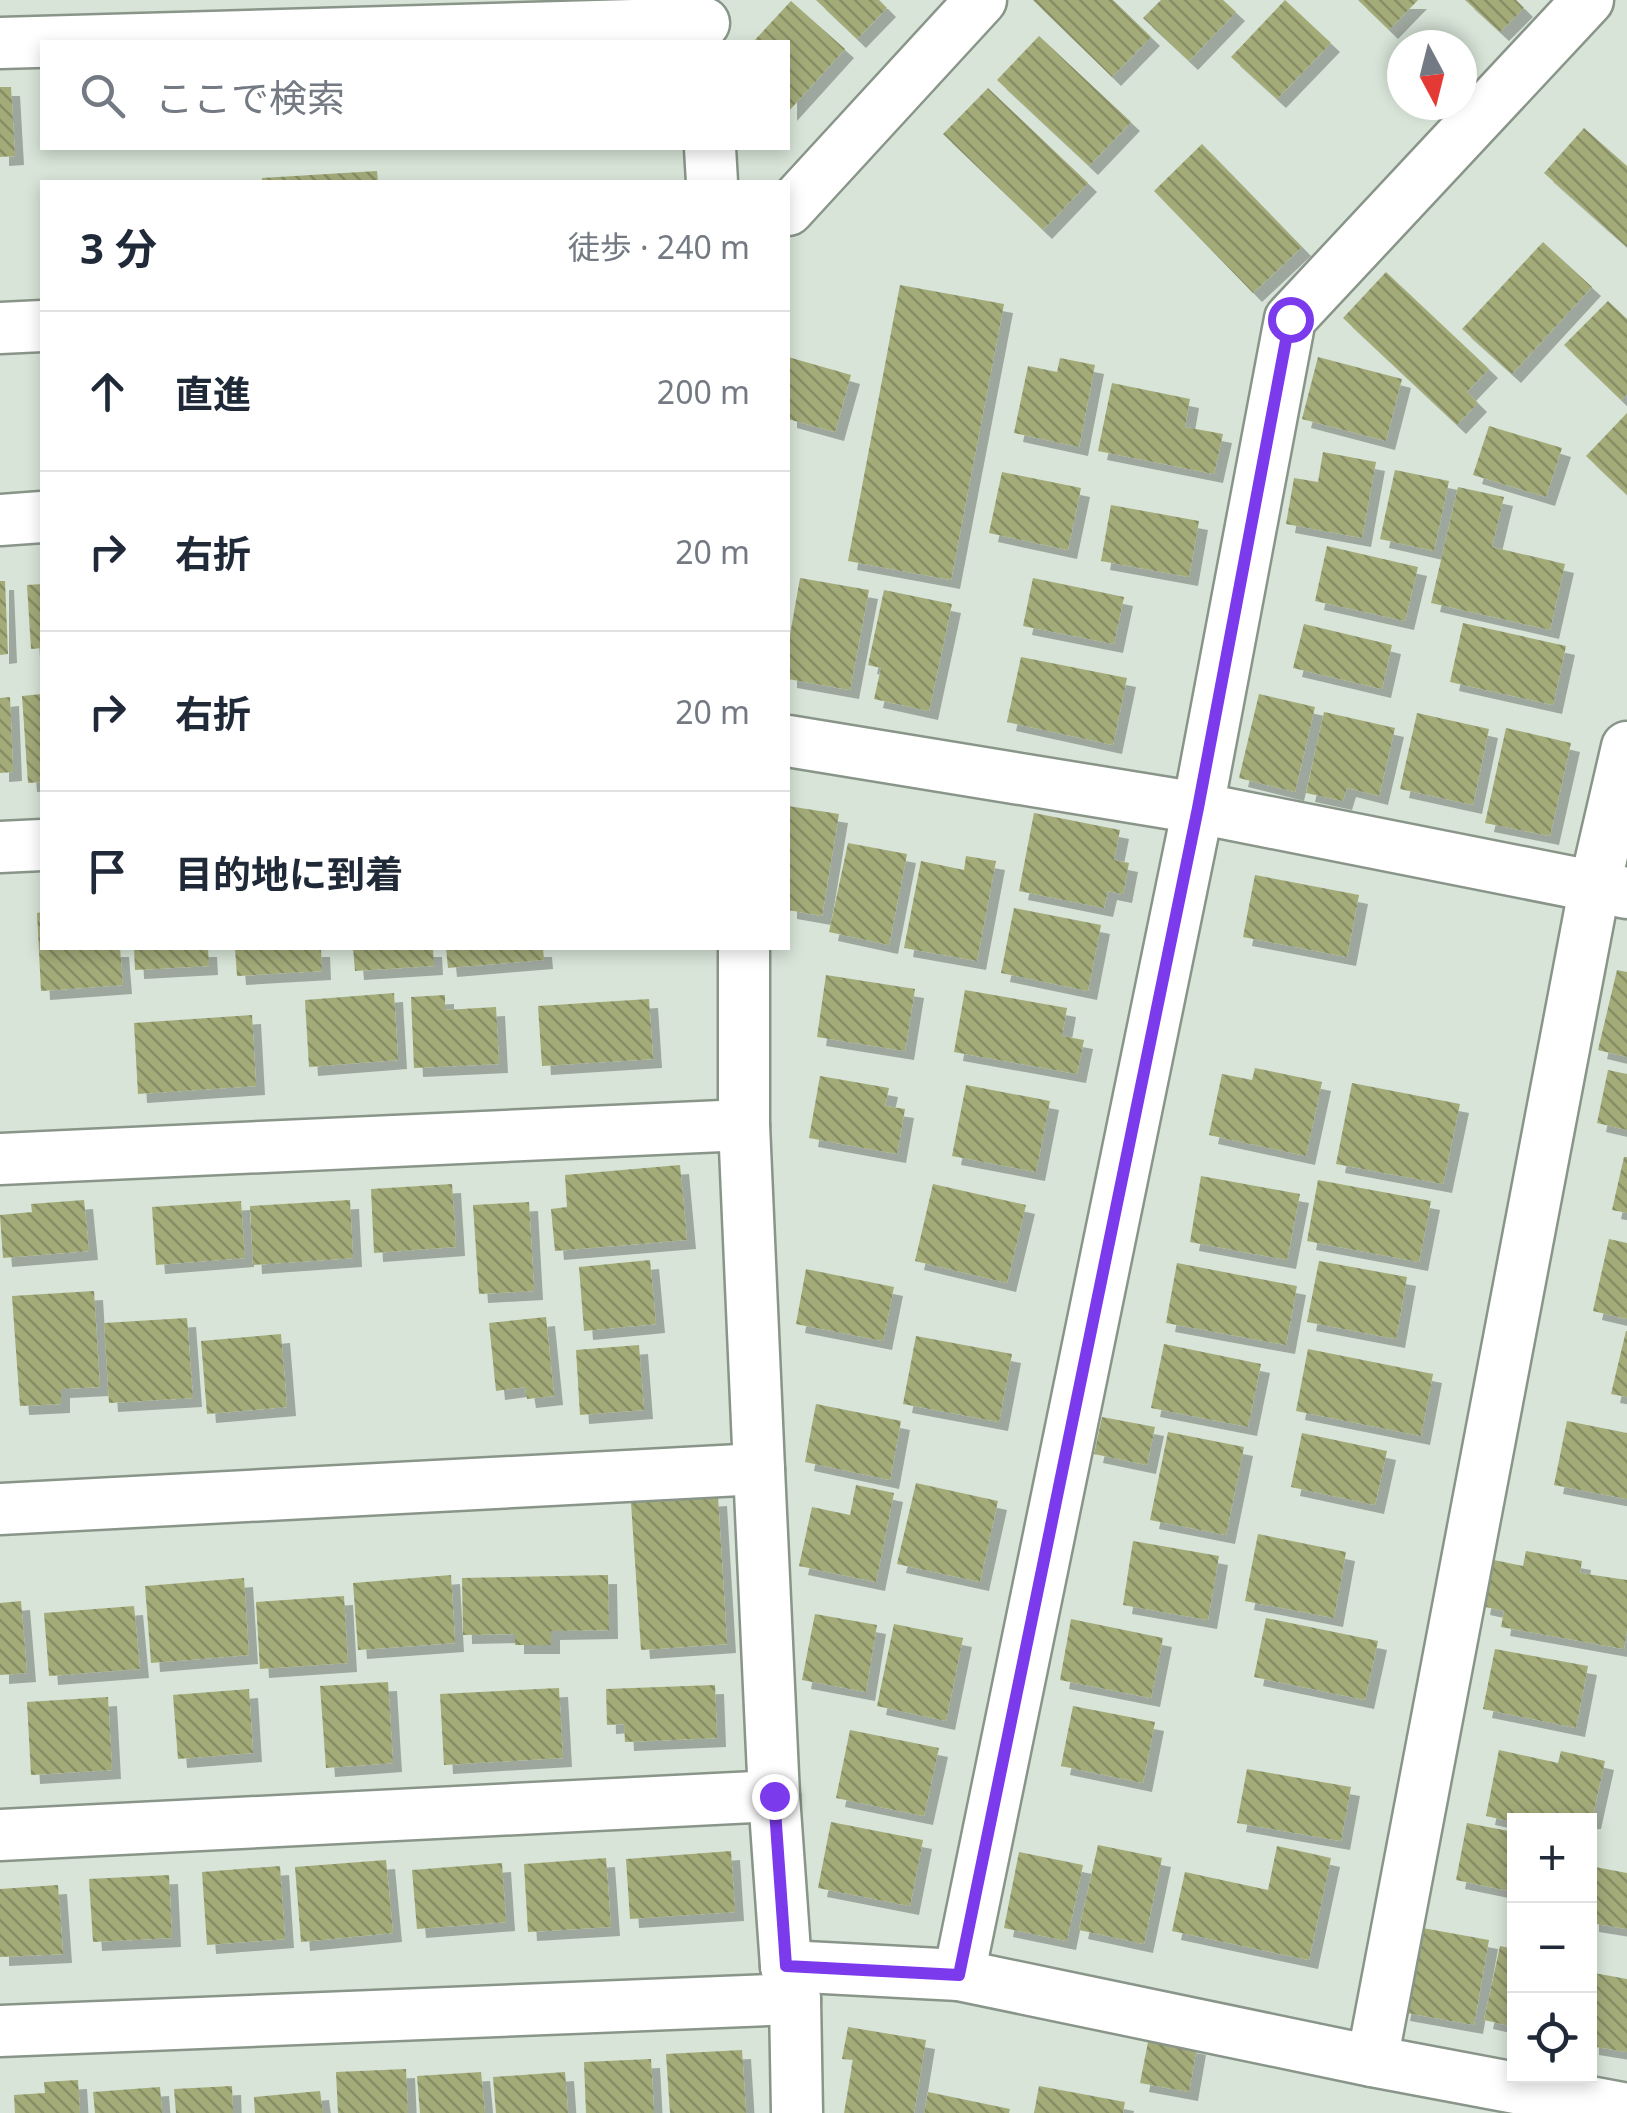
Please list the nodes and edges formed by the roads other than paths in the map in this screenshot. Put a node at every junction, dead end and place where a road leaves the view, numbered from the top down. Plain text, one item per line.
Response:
1 (981, 0) edge
2 (1588, 0) edge
3 (704, 22) edge
4 (101, 40) edge
5 (40, 42) edge
6 (0, 43) edge
7 (710, 150) edge
8 (712, 180) edge
9 (790, 208) edge
10 (40, 326) edge
11 (0, 328) edge
12 (40, 517) edge
13 (0, 520) edge
14 (790, 742) edge
15 (1627, 747) edge
16 (1198, 808) junction
17 (40, 845) edge
18 (0, 846) edge
19 (1611, 889) edge
20 (744, 950) edge
21 (744, 1125) junction
22 (0, 1159) edge
23 (759, 1469) junction
24 (0, 1508) edge
25 (774, 1796) junction
26 (0, 1835) edge
27 (959, 1975) junction
28 (790, 1982) junction
29 (0, 2031) edge
30 (1372, 2062) junction
31 (1627, 2109) edge
32 (797, 2113) edge

1 - 9 street
2 - 16 street
3 - 4 street
5 - 6 street
7 - 8 street
10 - 11 street
12 - 13 street
14 - 16 street
15 - 19 street
16 - 19 street
16 - 27 street
17 - 18 street
19 - 30 street
20 - 21 street
21 - 22 street
21 - 23 street
23 - 24 street
23 - 25 street
25 - 26 street
25 - 28 street
27 - 28 street
27 - 30 street
28 - 29 street
28 - 32 street
30 - 31 street

